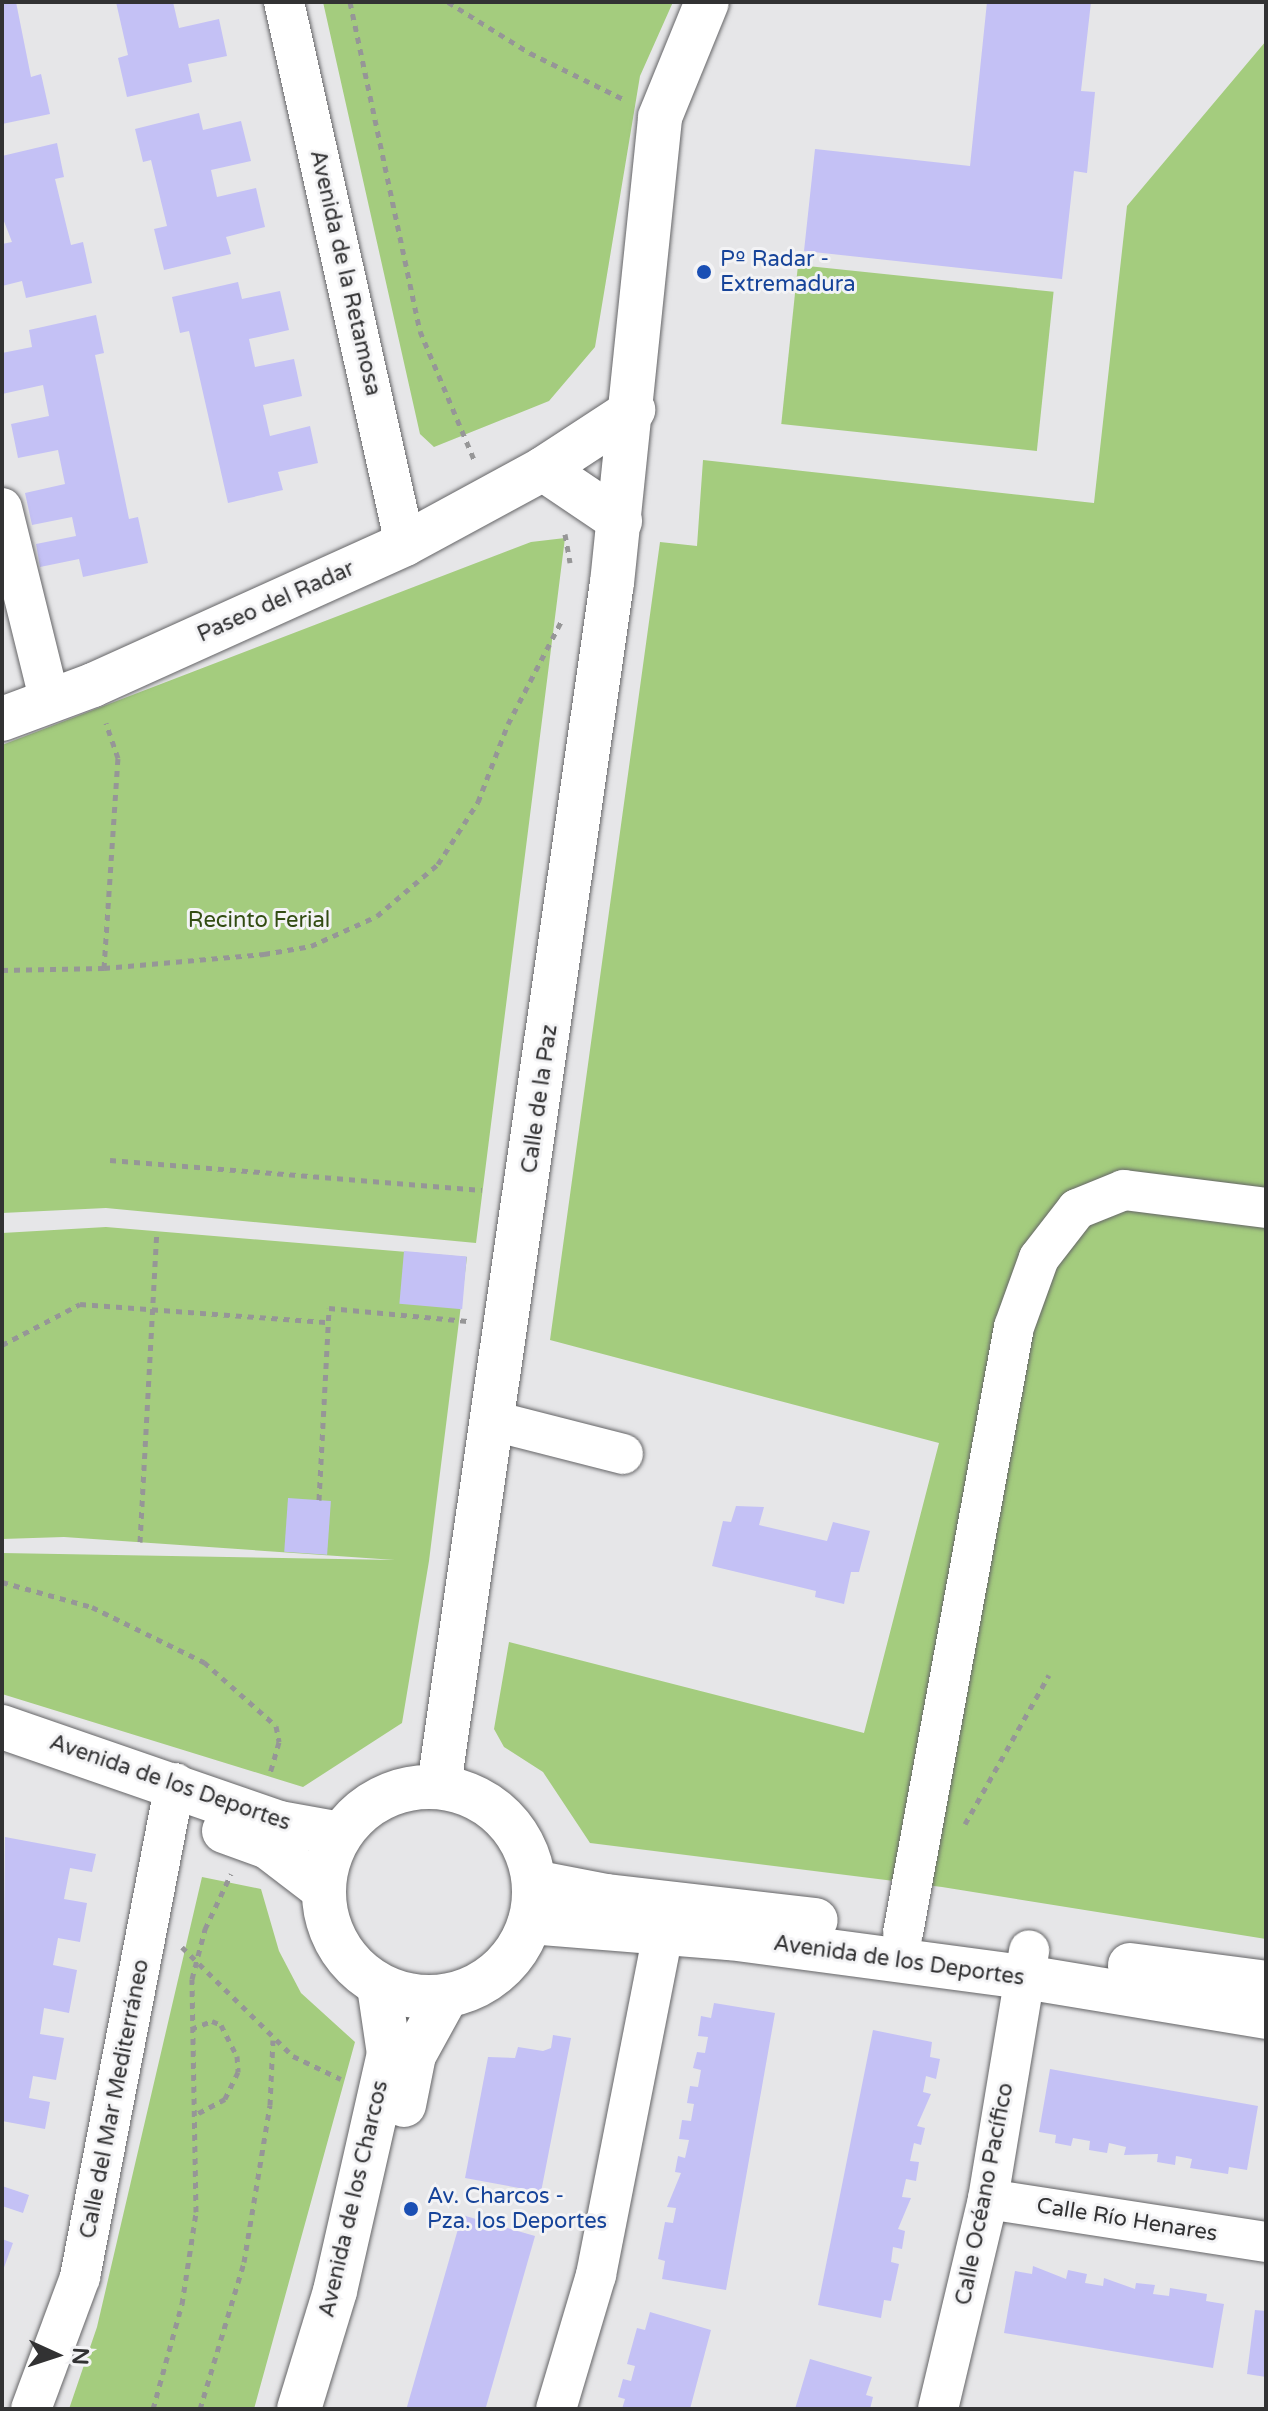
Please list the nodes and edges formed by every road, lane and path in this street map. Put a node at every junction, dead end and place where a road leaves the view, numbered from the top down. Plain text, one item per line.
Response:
1 (284, 2) edge
2 (350, 2) edge
3 (448, 2) edge
4 (707, 2) edge
5 (660, 117) junction
6 (633, 410) junction
7 (543, 469) junction
8 (490, 498) junction
9 (2, 508) edge
10 (620, 521) junction
11 (563, 525) dead end
12 (405, 544) junction
13 (570, 567) dead end
14 (568, 608) dead end
15 (93, 685) junction
16 (50, 702) junction
17 (2, 719) edge
18 (104, 968) junction
19 (2, 970) edge
20 (110, 1160) dead end
21 (527, 1194) junction
22 (1266, 1208) edge
23 (157, 1231) dead end
24 (153, 1309) junction
25 (328, 1322) junction
26 (508, 1325) junction
27 (2, 1345) edge
28 (494, 1421) junction
29 (623, 1454) dead end
30 (319, 1500) dead end
31 (140, 1542) dead end
32 (1049, 1675) dead end
33 (2, 1727) edge
34 (2, 1756) edge
35 (439, 1786) junction
36 (172, 1798) junction
37 (340, 1834) junction
38 (957, 1838) dead end
39 (323, 1889) junction
40 (532, 1902) junction
41 (150, 1920) junction
42 (903, 1933) junction
43 (663, 1934) junction
44 (1027, 1964) junction
45 (1266, 1983) edge
46 (379, 1986) junction
47 (446, 1997) junction
48 (1266, 2017) edge
49 (190, 2030) dead end
50 (273, 2040) junction
51 (381, 2088) junction
52 (197, 2114) dead end
53 (988, 2199) junction
54 (1266, 2242) edge
55 (31, 2409) edge
56 (200, 2409) edge
57 (299, 2409) edge
58 (330, 2409) edge
59 (556, 2409) edge
60 (938, 2409) edge

1 - 12 street, Avenida de la Retamosa
2 - 8 path
3 - 5 path
4 - 5 street
5 - 6 street
6 - 7 street, Paseo del Radar
6 - 10 street, Calle de la Paz
7 - 8 street, Paseo del Radar
7 - 10 street
8 - 12 street, Paseo del Radar
9 - 16 street
10 - 21 street, Calle de la Paz
11 - 13 path
12 - 15 street, Paseo del Radar
14 - 18 path
15 - 16 street, Paseo del Radar
15 - 18 path
16 - 17 street, Paseo del Radar
18 - 19 path
20 - 21 path
21 - 26 street, Calle de la Paz
22 - 42 street
23 - 24 path
24 - 25 path
24 - 27 path
24 - 31 path
25 - 26 path
25 - 30 path
26 - 28 street, Calle de la Paz
28 - 29 street
28 - 35 street, Calle de la Paz
32 - 38 path
33 - 36 street, Avenida de los Deportes
34 - 36 street, Avenida de los Deportes
35 - 37 street
35 - 40 street
36 - 37 street, Avenida de los Deportes
36 - 39 street, Avenida de los Deportes
36 - 41 street, Calle del Mar Mediterráneo
37 - 39 street
39 - 46 street
40 - 42 street, Avenida de los Deportes
40 - 43 street, Avenida de los Deportes
40 - 47 street
41 - 50 path
41 - 55 street, Calle del Mar Mediterráneo
42 - 44 street, Avenida de los Deportes
43 - 44 street, Avenida de los Deportes
43 - 59 street
44 - 45 street, Avenida de los Deportes
44 - 48 street, Avenida de los Deportes
44 - 53 street, Calle Océano Pacífico
46 - 47 street
46 - 51 street, Avenida de los Charcos
47 - 58 street, Avenida de los Charcos
49 - 52 path
50 - 51 path
50 - 56 path
51 - 57 street, Avenida de los Charcos
53 - 54 street, Calle Río Henares
53 - 60 street, Calle Océano Pacífico

